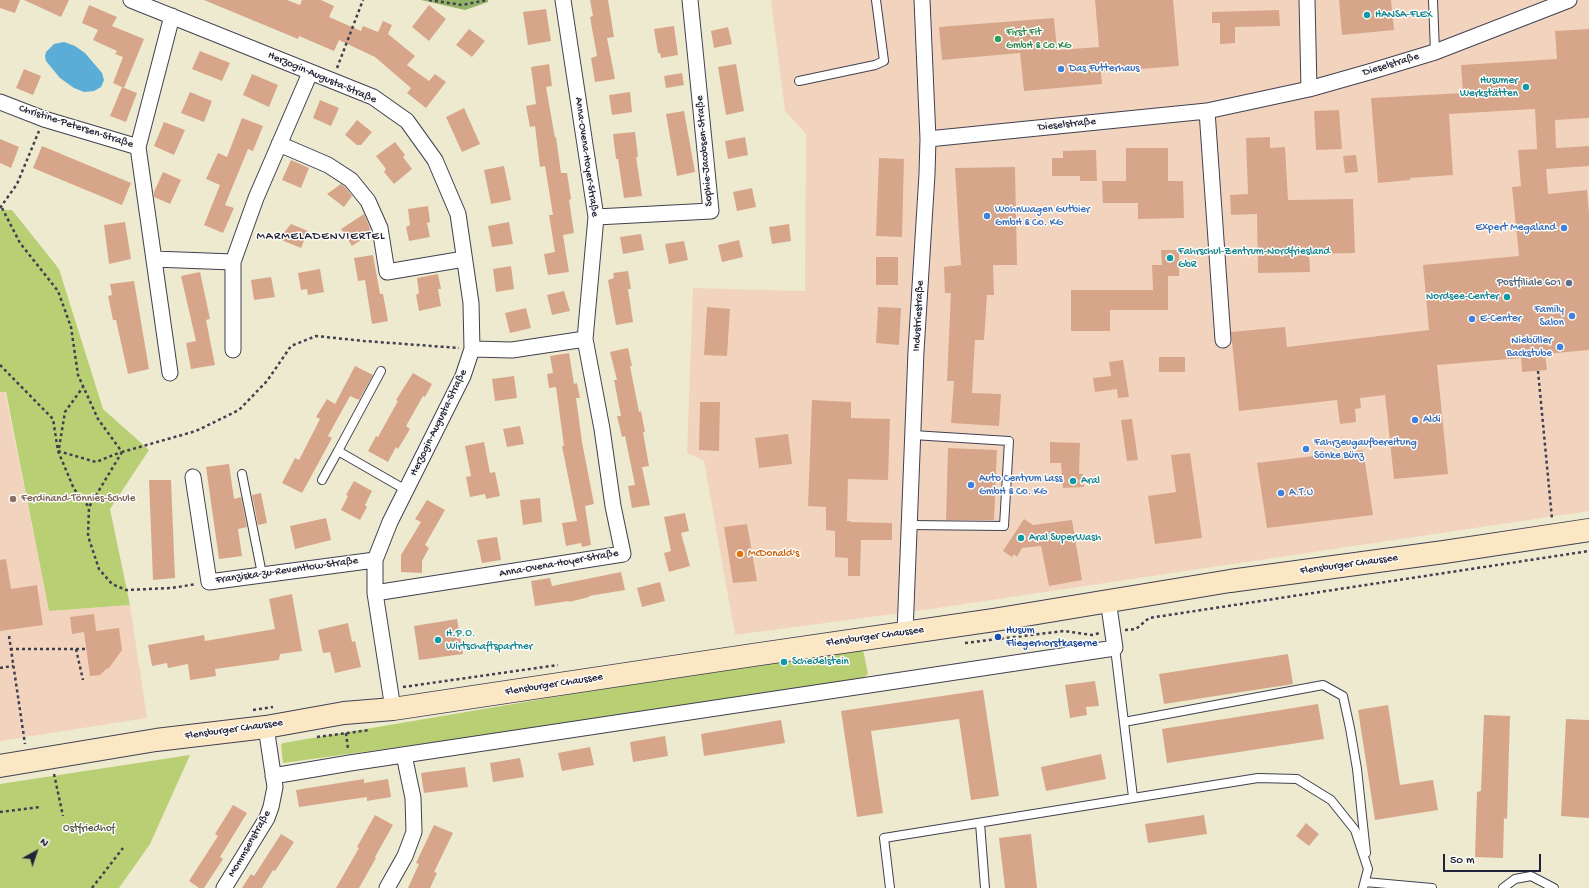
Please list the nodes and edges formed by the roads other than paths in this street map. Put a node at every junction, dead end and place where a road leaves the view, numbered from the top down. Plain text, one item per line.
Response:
1 (131, 0) edge
2 (563, 0) edge
3 (690, 0) edge
4 (876, 0) edge
5 (922, 0) edge
6 (1307, 0) edge
7 (1433, 0) edge
8 (1569, 0) edge
9 (172, 16) junction
10 (1435, 52) junction
11 (310, 73) junction
12 (799, 81) dead end
13 (1309, 89) junction
14 (0, 102) edge
15 (1207, 111) junction
16 (928, 139) junction
17 (279, 144) junction
18 (138, 147) junction
19 (596, 217) junction
20 (154, 259) junction
21 (464, 260) junction
22 (232, 262) junction
23 (585, 340) junction
24 (1223, 340) dead end
25 (472, 349) junction
26 (234, 350) dead end
27 (380, 371) dead end
28 (170, 373) dead end
29 (913, 435) junction
30 (338, 451) junction
31 (242, 474) dead end
32 (193, 477) dead end
33 (322, 480) dead end
34 (406, 490) junction
35 (909, 525) junction
36 (1589, 530) edge
37 (374, 560) junction
38 (262, 574) junction
39 (375, 593) junction
40 (1108, 600) junction
41 (905, 633) junction
42 (1115, 648) junction
43 (392, 699) junction
44 (1124, 722) junction
45 (266, 727) junction
46 (404, 755) junction
47 (0, 766) edge
48 (273, 776) junction
49 (1134, 797) junction
50 (980, 823) junction
51 (1368, 869) junction
52 (1364, 885) edge
53 (224, 888) edge
54 (387, 888) edge
55 (890, 888) edge
56 (985, 888) edge
57 (1432, 888) edge
58 (1503, 888) edge
59 (1554, 888) edge

1 - 9 street, Herzogin-Augusta-Straße
2 - 19 street, Anna-Ovena-Hoyer-Straße
3 - 19 street, Sophie-Jacobsen-Straße
4 - 12 lane
5 - 16 street, Industriestraße
6 - 13 street
7 - 10 lane
8 - 10 street, Dieselstraße
9 - 11 street, Herzogin-Augusta-Straße
9 - 18 street, Christine-Petersen-Straße
10 - 13 street, Dieselstraße
11 - 17 street
11 - 21 street, Herzogin-Augusta-Straße
13 - 15 street, Dieselstraße
14 - 18 street, Christine-Petersen-Straße
15 - 16 street, Dieselstraße
15 - 24 street
16 - 29 street, Industriestraße
17 - 21 street
17 - 22 street
18 - 20 street
19 - 23 street, Anna-Ovena-Hoyer-Straße
20 - 22 street
20 - 28 street
21 - 25 street, Herzogin-Augusta-Straße
22 - 26 street
23 - 25 street
23 - 39 street, Anna-Ovena-Hoyer-Straße
25 - 34 street, Herzogin-Augusta-Straße
27 - 30 lane
29 - 35 street, Industriestraße
29 - 35 lane
30 - 33 lane
30 - 34 lane, Herzogin-Augusta-Straße
31 - 38 lane
32 - 38 street, Franziska-zu-Reventlow-Straße
34 - 37 street, Herzogin-Augusta-Straße
35 - 41 street, Industriestraße
36 - 40 main road, Flensburger Chaussee
37 - 38 street, Franziska-zu-Reventlow-Straße
37 - 39 street, Herzogin-Augusta-Straße
39 - 43 street, Herzogin-Augusta-Straße
40 - 41 main road, Flensburger Chaussee
40 - 42 street
41 - 43 main road, Flensburger Chaussee
42 - 44 lane
42 - 46 street
43 - 45 main road, Flensburger Chaussee
44 - 49 lane
44 - 51 lane
45 - 47 main road, Flensburger Chaussee
45 - 48 street, Mommsenstraße
46 - 48 street
46 - 54 street
48 - 53 street, Mommsenstraße
49 - 50 lane
49 - 51 lane
50 - 55 lane
50 - 56 lane
51 - 52 lane
52 - 57 lane
58 - 59 lane

